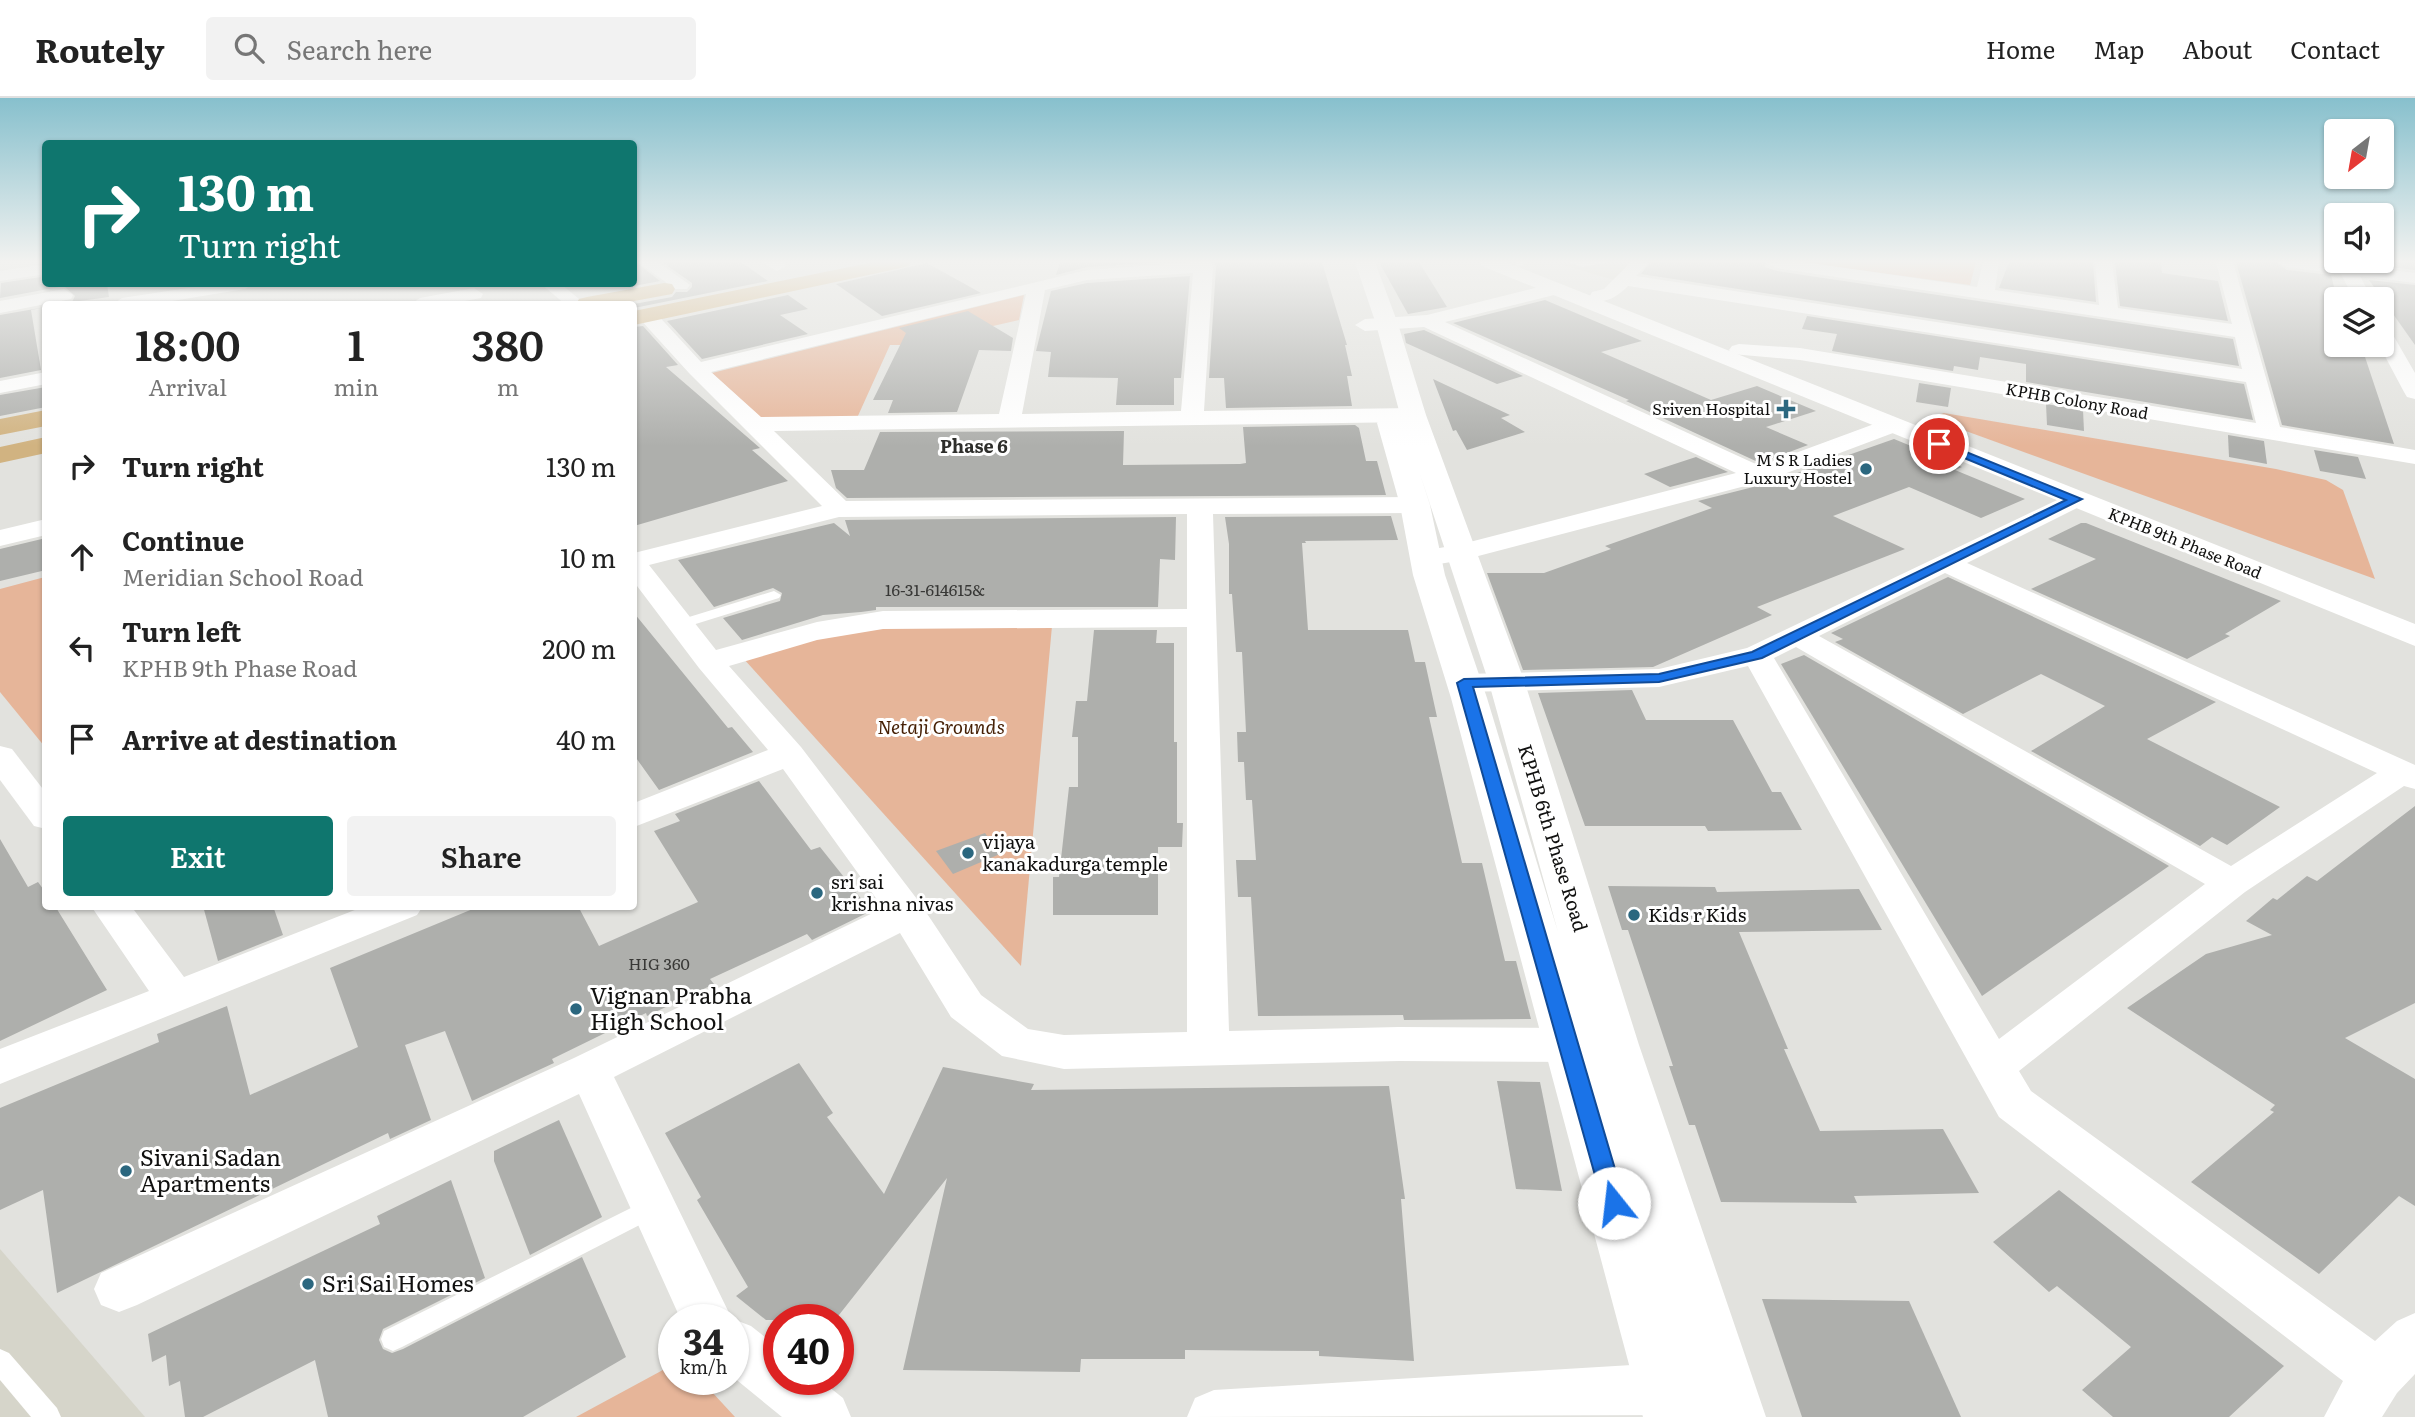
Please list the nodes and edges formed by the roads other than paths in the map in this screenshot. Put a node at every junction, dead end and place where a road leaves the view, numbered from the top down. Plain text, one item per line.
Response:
1 (647, 324) edge
2 (883, 324) edge
3 (1029, 324) edge
4 (1199, 324) edge
5 (1394, 324) edge
6 (1433, 324) edge
7 (1641, 324) edge
8 (1670, 324) edge
9 (1994, 324) edge
10 (2187, 324) edge
11 (2242, 324) edge
12 (1376, 325) joint
13 (2244, 332) junction
14 (1739, 350) junction
15 (2394, 354) edge
16 (696, 369) junction
17 (2256, 377) junction
18 (42, 380) edge
19 (0, 387) edge
20 (2415, 392) edge
21 (1400, 416) junction
22 (42, 419) edge
23 (1192, 419) junction
24 (1009, 422) junction
25 (755, 424) junction
26 (1893, 425) junction
27 (0, 427) edge
28 (42, 429) edge
29 (2270, 433) junction
30 (0, 437) edge
31 (42, 440) edge
32 (42, 446) edge
33 (0, 449) edge
34 (0, 455) edge
35 (2415, 457) edge
36 (1759, 475) junction
37 (2076, 499) junction
38 (1415, 505) junction
39 (1200, 507) junction
40 (839, 509) junction
41 (42, 528) edge
42 (0, 538) edge
43 (1445, 555) junction
44 (637, 561) edge
45 (1945, 563) junction
46 (637, 566) edge
47 (774, 595) dead end
48 (1200, 618) junction
49 (2415, 619) edge
50 (681, 624) junction
51 (1797, 636) junction
52 (2415, 636) edge
53 (1757, 655) junction
54 (710, 662) junction
55 (1485, 683) junction
56 (789, 754) junction
57 (0, 756) edge
58 (2408, 775) edge
59 (42, 813) edge
60 (637, 815) edge
61 (2232, 883) junction
62 (113, 910) edge
63 (394, 910) edge
64 (907, 913) junction
65 (176, 997) junction
66 (1592, 1045) junction
67 (1208, 1048) junction
68 (0, 1067) edge
69 (1993, 1067) junction
70 (589, 1070) junction
71 (653, 1207) junction
72 (119, 1289) dead end
73 (699, 1304) edge
74 (2415, 1338) edge
75 (393, 1339) dead end
76 (749, 1357) edge
77 (0, 1361) edge
78 (2365, 1396) edge
79 (1670, 1403) edge
80 (48, 1417) edge
81 (824, 1417) edge
82 (1214, 1417) edge
83 (1735, 1417) edge

1 - 16 street
2 - 16 street
3 - 24 street
4 - 23 street
5 - 12 street
6 - 36 street
7 - 26 street, KPHB 9th Phase Road
8 - 14 street, KPHB 9th Phase Road
9 - 17 street
10 - 13 street
11 - 13 street
12 - 21 street, KPHB 6th Phase Road
13 - 17 street
14 - 29 street, KPHB Colony Road
14 - 49 street, KPHB 9th Phase Road
15 - 20 street
16 - 25 street
17 - 29 street
18 - 19 street
21 - 23 street
21 - 38 street, KPHB 6th Phase Road
21 - 43 street, KPHB 6th Phase Road
22 - 27 main road
23 - 24 street
24 - 25 street
25 - 40 street
26 - 36 street
26 - 37 street, KPHB 9th Phase Road
28 - 30 main road
29 - 35 street, KPHB Colony Road
31 - 33 main road
32 - 34 main road
36 - 43 street
37 - 45 street
37 - 52 street, KPHB 9th Phase Road
38 - 39 street
38 - 43 street, KPHB 6th Phase Road
39 - 40 street
39 - 48 street
40 - 44 street
41 - 42 street
43 - 55 street, KPHB 6th Phase Road
45 - 51 street
45 - 58 street
46 - 50 street
47 - 50 lane
48 - 54 street
48 - 67 street
50 - 54 street
51 - 53 street
51 - 61 street
53 - 55 street
53 - 69 street
54 - 56 street
55 - 66 street, KPHB 6th Phase Road
56 - 60 street
56 - 64 street
57 - 59 street
58 - 61 street
61 - 69 street
62 - 65 street
63 - 65 street
64 - 67 street
64 - 70 street
65 - 68 street
66 - 67 street
66 - 79 street, KPHB 6th Phase Road
66 - 83 street, KPHB 6th Phase Road
69 - 78 street
70 - 71 street
70 - 72 street
71 - 73 street
71 - 75 lane
74 - 78 street
76 - 81 street
77 - 80 lane
79 - 82 street

